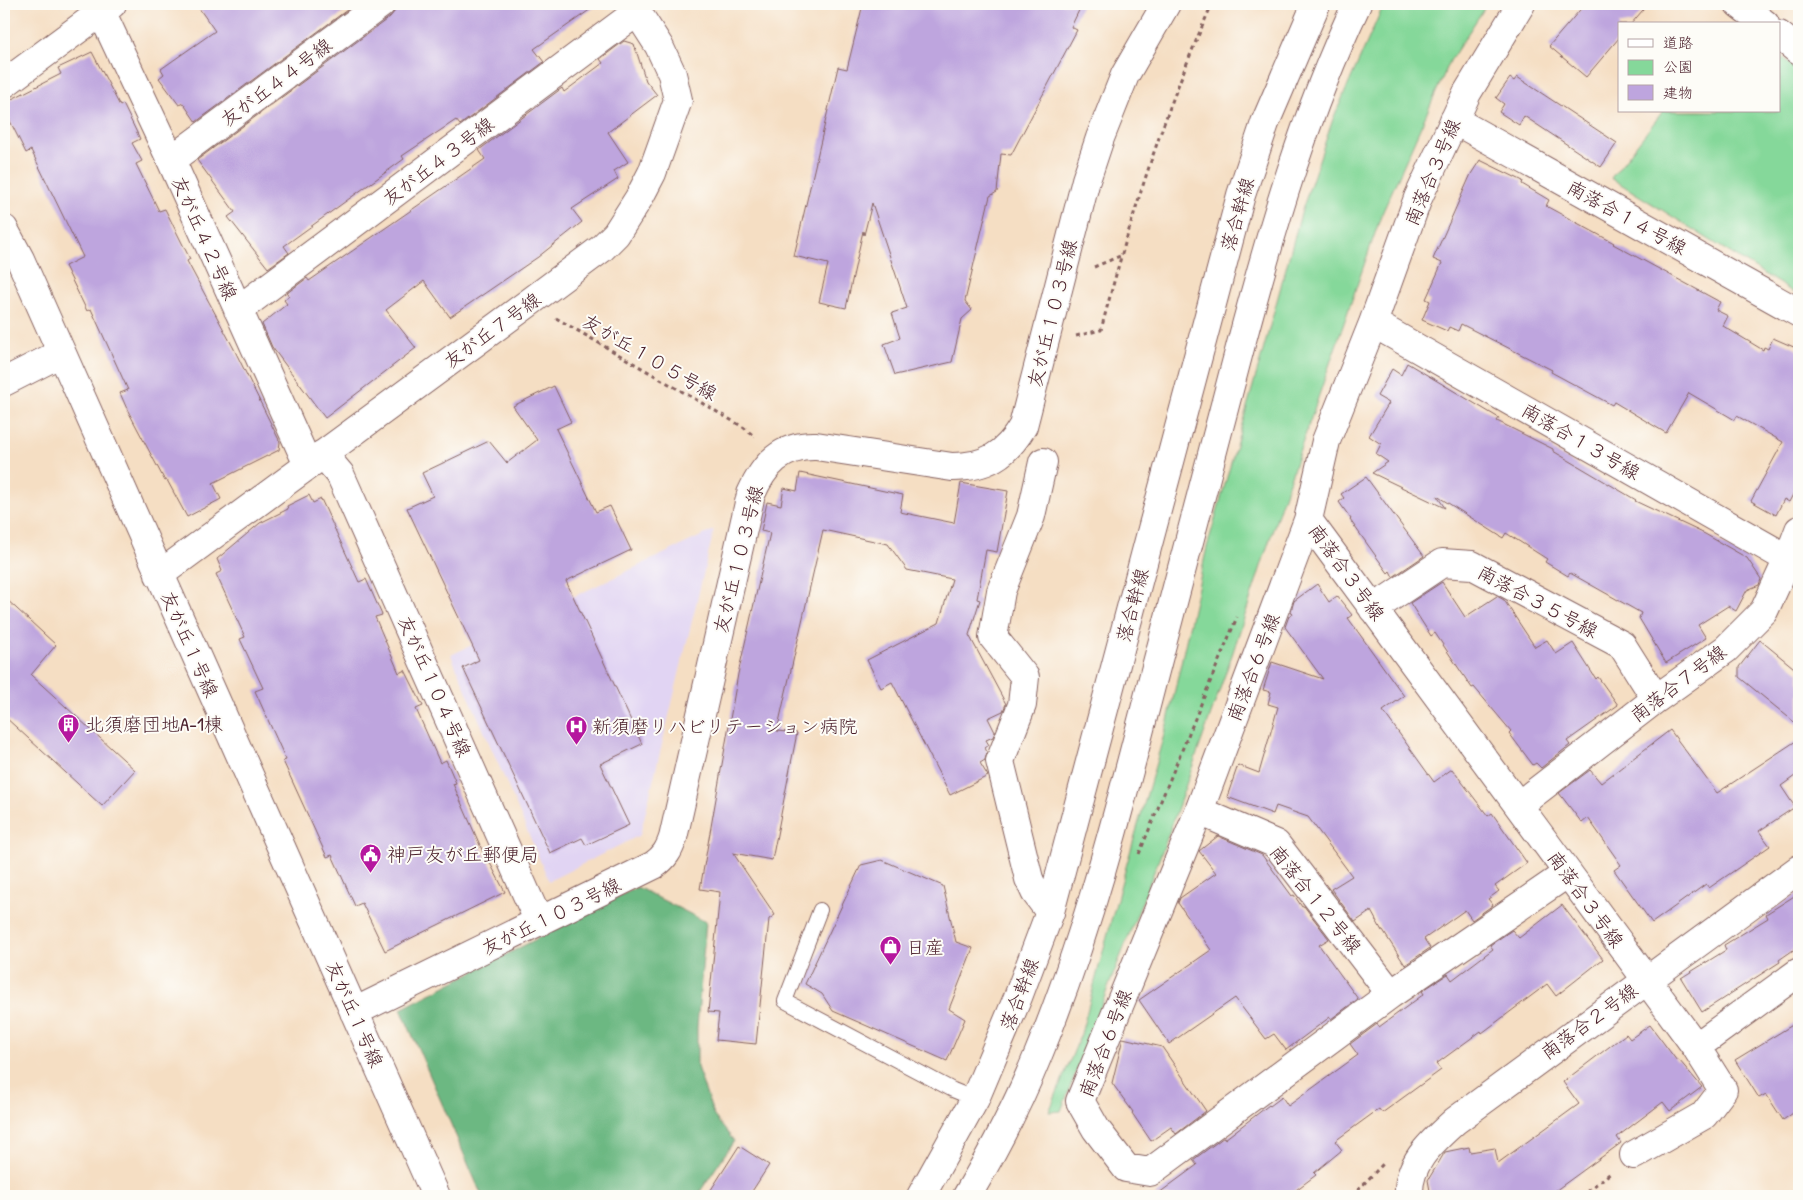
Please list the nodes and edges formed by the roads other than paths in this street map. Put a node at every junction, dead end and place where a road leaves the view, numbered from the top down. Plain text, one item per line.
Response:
1 (381, 4) edge
2 (1166, 4) edge
3 (1316, 4) edge
4 (1358, 4) edge
5 (1521, 4) edge
6 (1739, 4) edge
7 (102, 6) edge
8 (634, 8) edge
9 (1762, 22) edge
10 (1780, 36) edge
11 (1799, 51) edge
12 (4, 84) edge
13 (1454, 120) junction
14 (171, 160) junction
15 (4, 229) edge
16 (238, 310) junction
17 (1799, 313) edge
18 (1373, 323) junction
19 (61, 353) junction
20 (4, 382) edge
21 (315, 459) junction
22 (1042, 462) dead end
23 (1308, 520) junction
24 (1799, 530) edge
25 (1788, 559) junction
26 (159, 574) junction
27 (1373, 609) junction
28 (1656, 698) junction
29 (1519, 805) junction
30 (1199, 811) junction
31 (1799, 869) edge
32 (1568, 874) junction
33 (820, 910) dead end
34 (1050, 912) junction
35 (539, 922) junction
36 (1799, 972) edge
37 (1646, 980) junction
38 (1391, 994) junction
39 (354, 1012) junction
40 (1696, 1047) junction
41 (976, 1099) junction
42 (1634, 1155) road end
43 (436, 1196) edge
44 (920, 1196) edge
45 (967, 1196) edge
46 (1409, 1196) edge

1 - 14 street, 友が丘４４号線
2 - 35 street, 友が丘１０３号線
3 - 34 street, 落合幹線
4 - 45 street, 落合幹線
5 - 13 street, 南落合３号線
6 - 9 street
7 - 12 street
7 - 14 street, 友が丘４２号線
8 - 16 street, 友が丘４３号線
8 - 21 street, 友が丘７号線
10 - 11 street
13 - 17 street, 南落合１４号線
13 - 18 street, 南落合３号線
14 - 16 street, 友が丘４２号線
15 - 19 street, 友が丘１号線
16 - 21 street, 友が丘４２号線
18 - 23 street, 南落合３号線
18 - 25 street, 南落合１３号線
19 - 20 street
19 - 26 street, 友が丘１号線
21 - 26 street, 友が丘７号線
21 - 35 street, 友が丘１０４号線
22 - 34 street
23 - 27 street, 南落合３号線
23 - 30 street, 南落合６号線
24 - 25 street, 南落合７号線
25 - 28 street, 南落合７号線
26 - 39 street, 友が丘１号線
27 - 28 street, 南落合３５号線
27 - 29 street, 南落合３号線
28 - 29 street, 南落合７号線
29 - 32 street, 南落合３号線
30 - 38 street, 南落合１２号線
30 - 38 street, 南落合６号線
31 - 37 street, 南落合２号線
32 - 37 street, 南落合３号線
32 - 38 street, 南落合６号線
33 - 41 lane
34 - 41 street, 落合幹線
35 - 39 street, 友が丘１０３号線
36 - 40 street
37 - 40 street, 南落合３号線
37 - 46 street, 南落合２号線
39 - 43 street, 友が丘１号線
40 - 42 street, 南落合３号線
41 - 44 street, 落合幹線

